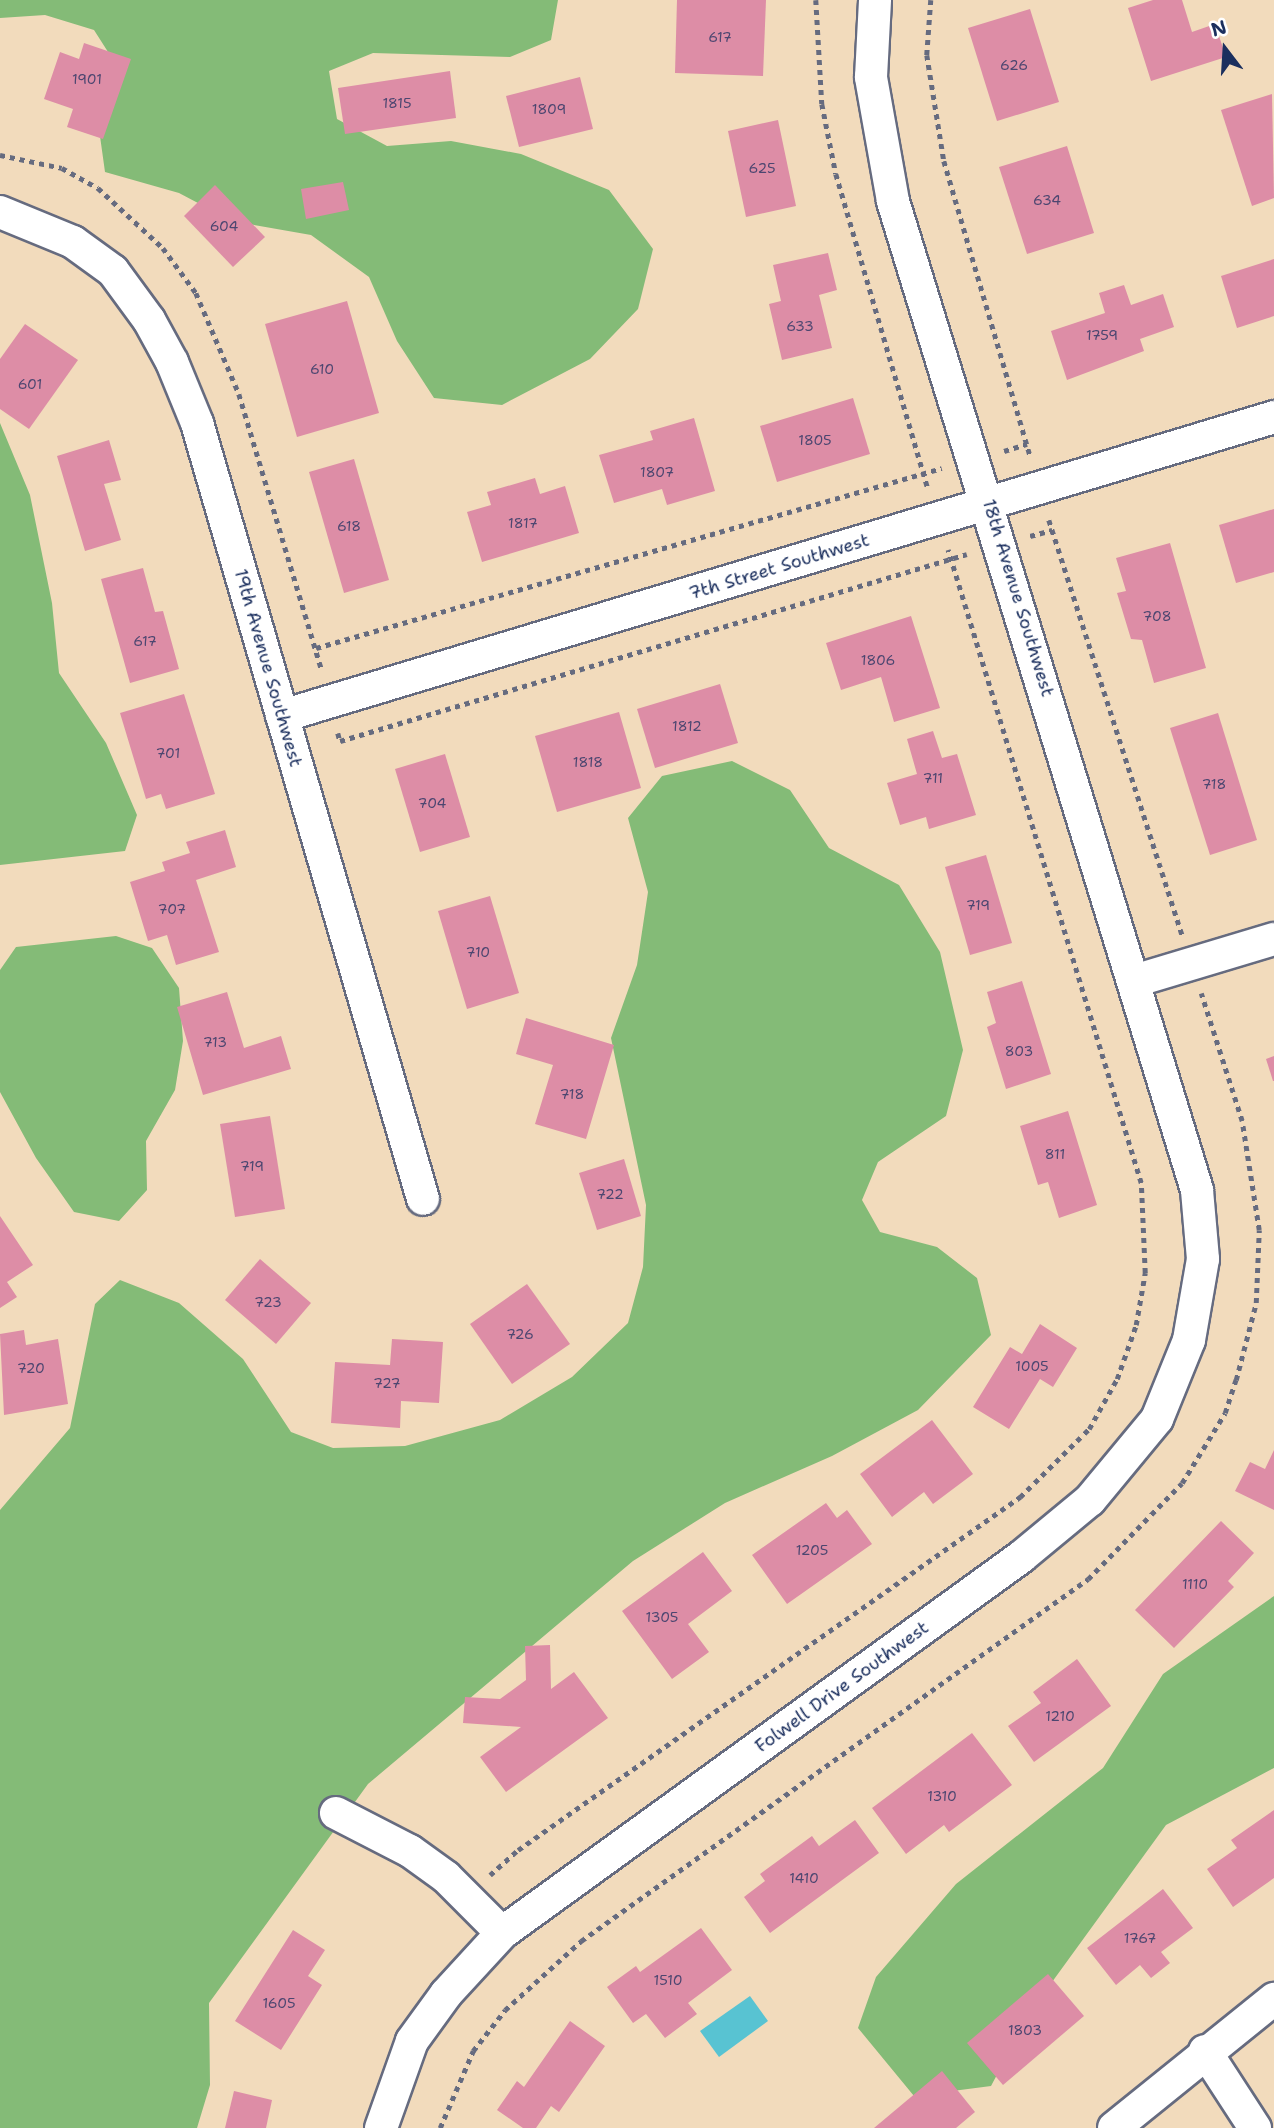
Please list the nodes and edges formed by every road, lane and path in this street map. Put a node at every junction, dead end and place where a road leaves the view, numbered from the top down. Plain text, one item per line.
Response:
1 (816, 0) edge
2 (875, 0) edge
3 (931, 0) edge
4 (2, 212) edge
5 (1274, 417) edge
6 (1027, 444) dead end
7 (989, 504) junction
8 (1052, 530) dead end
9 (316, 648) dead end
10 (282, 716) junction
11 (340, 741) dead end
12 (1274, 939) edge
13 (1191, 964) junction
14 (1134, 981) junction
15 (1197, 1190) joint
16 (423, 1199) dead end
17 (336, 1813) dead end
18 (467, 1896) junction
19 (502, 1933) junction
20 (1274, 1999) edge
21 (1205, 2051) junction
22 (381, 2128) edge
23 (1114, 2128) edge
24 (1255, 2128) edge

1 - 9 path
2 - 7 street, 18th Avenue Southwest
3 - 6 path
4 - 10 street, 19th Avenue Southwest
5 - 7 street, 7th Street Southwest
7 - 10 street, 7th Street Southwest
7 - 14 street, 18th Avenue Southwest
8 - 13 path
10 - 16 street, 19th Avenue Southwest
11 - 18 path
12 - 13 street
13 - 14 street
14 - 15 street, 18th Avenue Southwest
15 - 19 street, Folwell Drive Southwest
17 - 18 street
18 - 19 street
19 - 22 street, Folwell Drive Southwest
20 - 21 street
21 - 23 street
21 - 24 street

